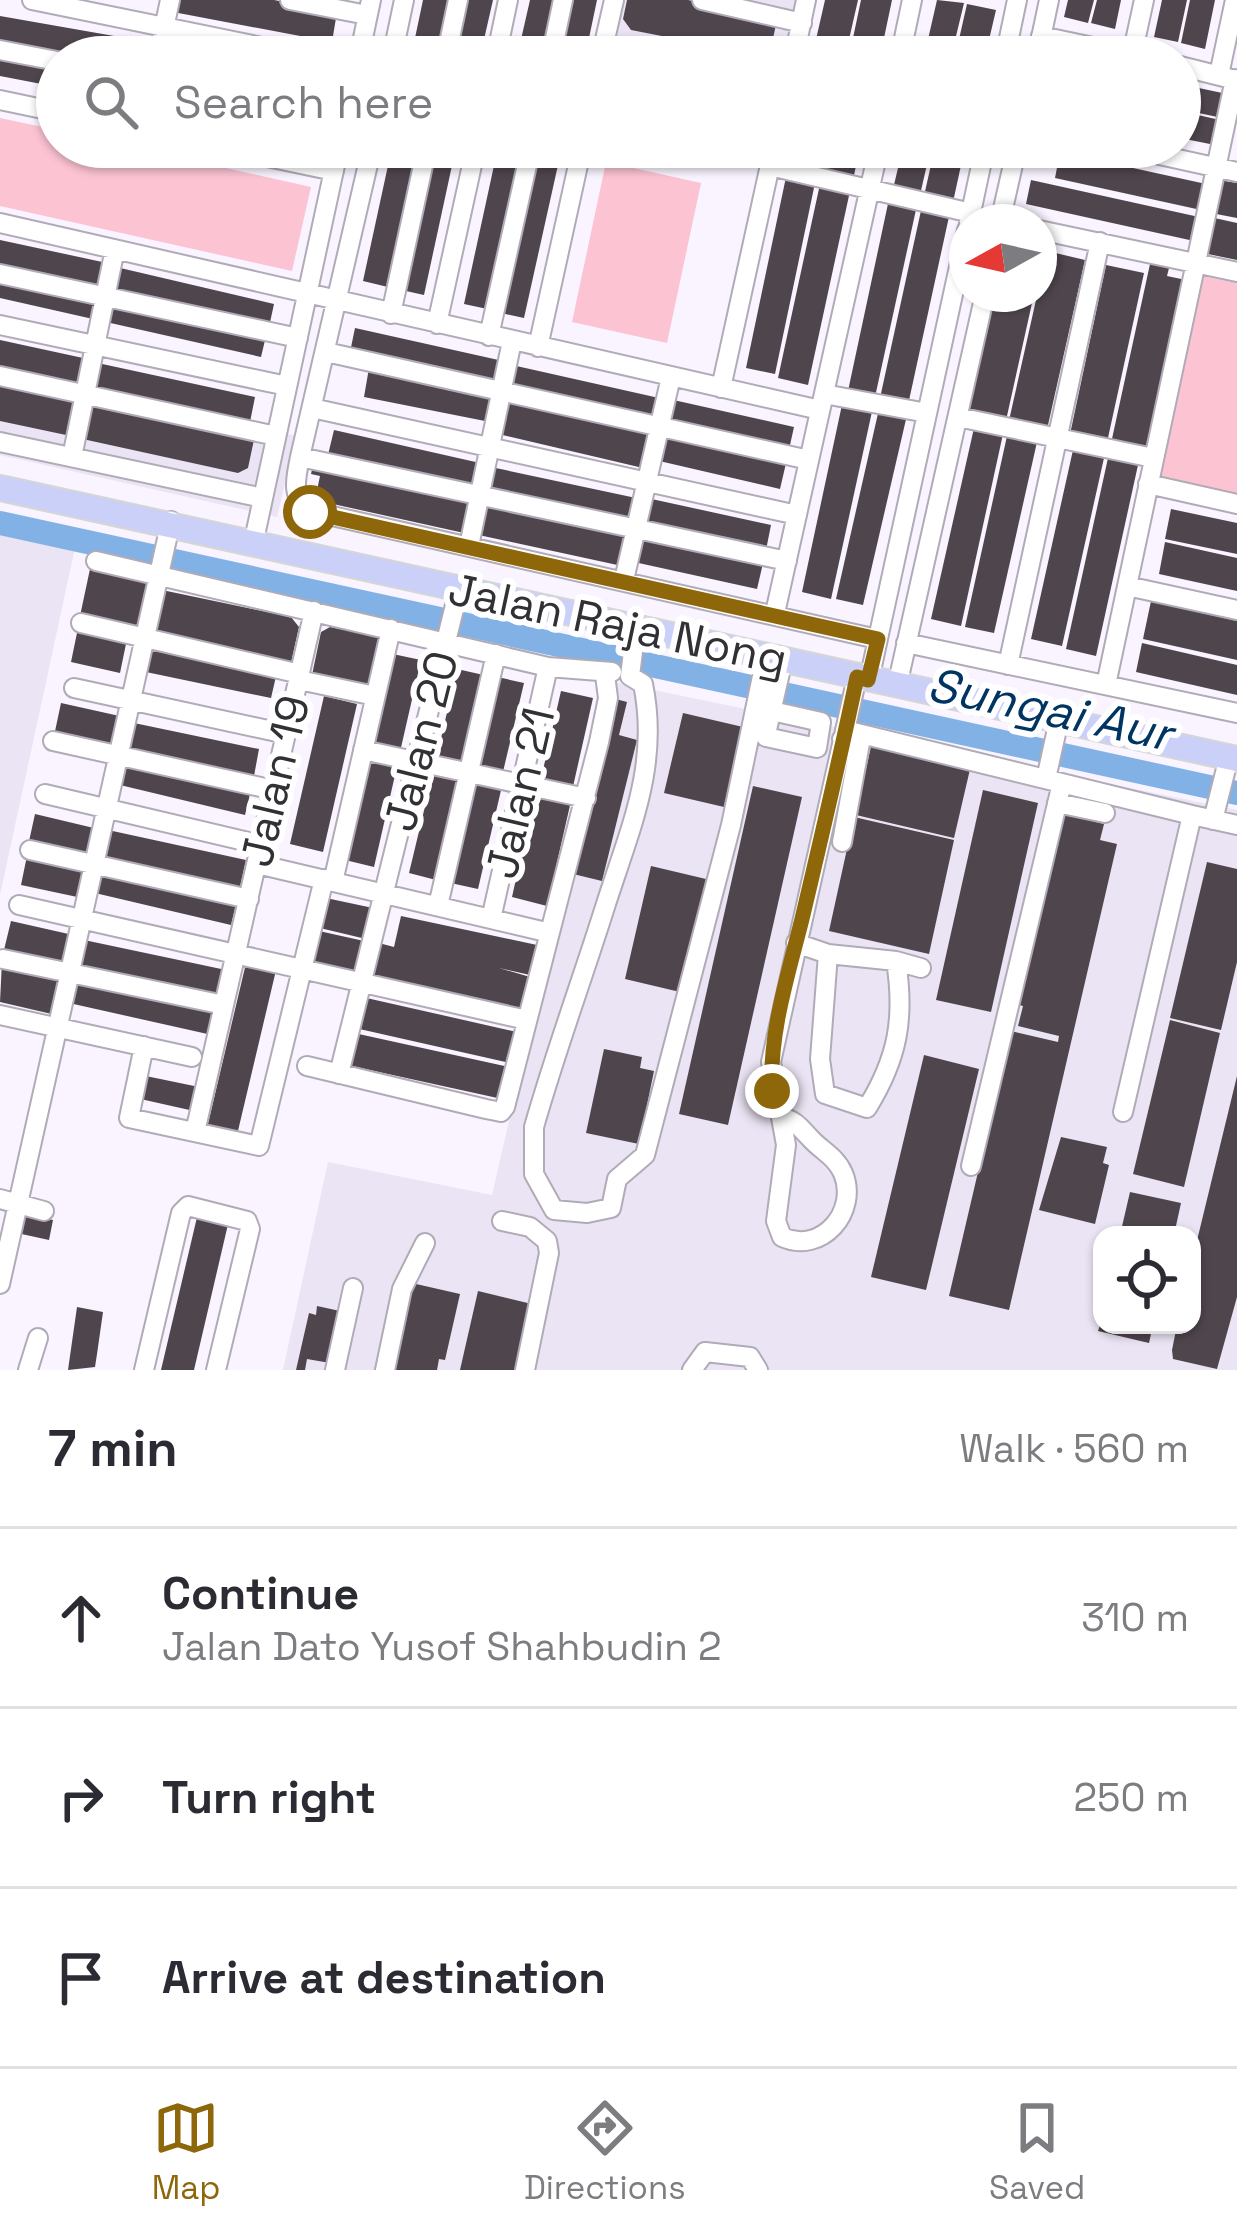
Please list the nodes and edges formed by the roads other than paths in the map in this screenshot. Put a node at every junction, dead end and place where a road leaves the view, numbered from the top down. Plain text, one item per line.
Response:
1 (32, 0) edge
2 (170, 0) edge
3 (290, 0) edge
4 (404, 0) edge
5 (458, 0) edge
6 (508, 0) edge
7 (563, 0) edge
8 (614, 0) edge
9 (702, 0) edge
10 (806, 0) edge
11 (912, 0) edge
12 (1017, 0) edge
13 (1049, 0) edge
14 (1144, 0) edge
15 (1235, 0) edge
16 (369, 8) edge
17 (802, 22) junction
18 (165, 27) junction
19 (163, 36) edge
20 (209, 36) edge
21 (396, 36) edge
22 (450, 36) edge
23 (500, 36) edge
24 (555, 36) edge
25 (606, 36) edge
26 (799, 36) edge
27 (904, 36) edge
28 (1009, 36) edge
29 (1041, 36) edge
30 (1139, 36) edge
31 (0, 50) edge
32 (36, 57) edge
33 (1230, 78) edge
34 (0, 100) edge
35 (36, 108) edge
36 (1201, 164) edge
37 (1215, 167) junction
38 (320, 168) edge
39 (335, 168) edge
40 (367, 168) edge
41 (422, 168) edge
42 (471, 168) edge
43 (526, 168) edge
44 (577, 168) edge
45 (770, 168) edge
46 (805, 168) edge
47 (875, 168) edge
48 (981, 168) edge
49 (1013, 168) edge
50 (334, 171) junction
51 (1237, 172) edge
52 (870, 190) junction
53 (973, 204) edge
54 (1005, 204) edge
55 (949, 216) edge
56 (0, 223) edge
57 (1057, 234) edge
58 (1100, 242) junction
59 (116, 249) junction
60 (1194, 263) junction
61 (1237, 272) edge
62 (0, 274) edge
63 (307, 292) junction
64 (106, 296) junction
65 (338, 302) junction
66 (949, 312) edge
67 (981, 312) edge
68 (391, 314) junction
69 (436, 324) junction
70 (0, 325) edge
71 (489, 336) junction
72 (298, 338) junction
73 (512, 341) junction
74 (95, 345) junction
75 (538, 347) junction
76 (326, 352) junction
77 (0, 376) edge
78 (671, 377) junction
79 (287, 386) junction
80 (721, 388) junction
81 (501, 392) junction
82 (85, 394) junction
83 (822, 402) junction
84 (312, 408) junction
85 (927, 413) junction
86 (958, 417) junction
87 (659, 427) junction
88 (276, 436) junction
89 (1057, 438) junction
90 (0, 442) edge
91 (490, 447) junction
92 (72, 457) junction
93 (300, 458) junction
94 (1153, 458) junction
95 (809, 460) junction
96 (647, 482) junction
97 (1148, 484) junction
98 (0, 488) edge
99 (480, 496) junction
100 (263, 498) junction
101 (1237, 504) edge
102 (797, 514) junction
103 (172, 521) junction
104 (636, 529) junction
105 (254, 540) junction
106 (469, 546) junction
107 (96, 561) dead end
108 (787, 561) junction
109 (163, 564) junction
110 (624, 580) junction
111 (1126, 586) junction
112 (1237, 610) edge
113 (314, 611) junction
114 (775, 614) junction
115 (452, 617) junction
116 (82, 623) dead end
117 (391, 629) junction
118 (146, 639) junction
119 (878, 639) junction
120 (906, 643) junction
121 (632, 648) junction
122 (496, 654) junction
123 (1008, 665) junction
124 (548, 667) junction
125 (766, 672) junction
126 (604, 675) junction
127 (299, 677) junction
128 (1106, 685) junction
129 (898, 686) junction
130 (74, 688) dead end
131 (375, 696) junction
132 (775, 700) dead end
133 (132, 701) junction
134 (1237, 713) edge
135 (854, 714) junction
136 (1059, 721) junction
137 (286, 734) junction
138 (53, 741) dead end
139 (363, 750) junction
140 (120, 756) junction
141 (1233, 758) edge
142 (416, 761) junction
143 (470, 773) junction
144 (1054, 781) junction
145 (522, 784) junction
146 (274, 790) junction
147 (45, 794) dead end
148 (586, 798) junction
149 (1057, 803) junction
150 (108, 809) junction
151 (1105, 813) dead end
152 (1192, 815) junction
153 (1213, 820) junction
154 (1237, 825) edge
155 (842, 842) dead end
156 (31, 850) dead end
157 (259, 854) junction
158 (95, 865) junction
159 (328, 880) junction
160 (383, 893) junction
161 (249, 899) junction
162 (19, 905) dead end
163 (438, 906) junction
164 (83, 918) junction
165 (491, 919) junction
166 (546, 932) junction
167 (796, 943) junction
168 (237, 951) junction
169 (828, 954) junction
170 (3, 959) edge
171 (896, 961) junction
172 (303, 967) junction
173 (921, 968) dead end
174 (71, 973) junction
175 (362, 980) junction
176 (224, 1006) junction
177 (0, 1015) edge
178 (527, 1020) junction
179 (59, 1028) junction
180 (144, 1046) junction
181 (192, 1057) dead end
182 (307, 1066) dead end
183 (339, 1073) junction
184 (1123, 1112) dead end
185 (781, 1117) junction
186 (195, 1132) junction
187 (971, 1166) dead end
188 (9, 1201) edge
189 (44, 1210) dead end
190 (502, 1222) dead end
191 (425, 1243) dead end
192 (3, 1258) edge
193 (0, 1284) edge
194 (353, 1288) dead end
195 (38, 1338) dead end
196 (28, 1370) edge
197 (144, 1370) edge
198 (216, 1370) edge
199 (335, 1370) edge
200 (385, 1370) edge
201 (525, 1370) edge
202 (692, 1370) edge
203 (758, 1370) edge

1 - 18 street
2 - 18 street
3 - 16 street
4 - 21 street
5 - 22 street
6 - 23 street
7 - 24 street
8 - 25 street
9 - 17 street
10 - 17 street
11 - 27 street
12 - 28 street
13 - 29 street
14 - 30 street
15 - 33 street
17 - 26 street
18 - 19 street
18 - 20 street
31 - 32 street
33 - 37 street
34 - 35 street
36 - 37 street
37 - 51 street
37 - 60 street
38 - 50 street
39 - 50 street
40 - 65 street
41 - 68 street
42 - 69 street
43 - 71 street
44 - 75 street
45 - 80 street
46 - 52 street
47 - 52 street
48 - 53 street
49 - 54 street
50 - 63 street
52 - 55 street
52 - 83 street
56 - 59 street
57 - 58 street
58 - 60 street
58 - 89 street
59 - 63 street
59 - 64 street
60 - 61 street
60 - 94 street
62 - 64 street
63 - 65 street
63 - 72 street
64 - 72 street
64 - 74 street
65 - 68 street
65 - 76 street
66 - 85 street
67 - 86 street
68 - 69 street
69 - 71 street
70 - 74 street
71 - 73 street
72 - 79 street
73 - 75 street
73 - 81 street
74 - 79 street
74 - 82 street
75 - 78 street
76 - 81 street
76 - 84 street
77 - 82 street
78 - 80 street
78 - 87 street
79 - 88 street
80 - 83 street
81 - 87 street
81 - 91 street
82 - 88 street
82 - 92 street
83 - 85 street
83 - 95 street
84 - 91 street
84 - 93 street
85 - 119 street
86 - 89 street
86 - 120 street
87 - 95 street
87 - 96 street
88 - 100 street
89 - 94 street
89 - 123 street
90 - 92 street
91 - 96 street
91 - 99 street
92 - 100 street
93 - 99 street
93 - 106 street
94 - 97 street
95 - 102 street
96 - 102 street
96 - 104 street
97 - 101 street
97 - 111 street
98 - 103 main road, Jalan Raja Nong
99 - 104 street
99 - 106 street
100 - 105 street
102 - 108 street
103 - 105 main road, Jalan Raja Nong
103 - 109 street
104 - 108 street
104 - 110 street
105 - 115 main road, Jalan Raja Nong
106 - 110 street
107 - 109 street
108 - 114 street
109 - 113 street
109 - 118 street
110 - 114 street
111 - 112 street
111 - 128 street
113 - 117 street
113 - 127 street, Jalan 19
114 - 119 street
115 - 117 street
115 - 121 main road, Jalan Raja Nong
115 - 122 street
115 - 142 street, Jalan 20
116 - 118 street
117 - 131 street
118 - 127 street
118 - 133 street
119 - 135 street
120 - 123 street
120 - 129 street
121 - 125 main road, Jalan Raja Nong
121 - 125 street
121 - 126 street
122 - 124 street
122 - 143 street
123 - 128 street
124 - 126 street
124 - 145 street, Jalan 21
125 - 132 street
125 - 135 main road, Jalan Raja Nong
126 - 148 street
127 - 131 street
127 - 137 street, Jalan 19
128 - 134 street
129 - 135 main road, Jalan Raja Nong
129 - 136 main road, Jalan Raja Nong
130 - 133 street
131 - 139 street
133 - 137 street
133 - 140 street
135 - 144 street
135 - 155 street
135 - 167 street
136 - 141 main road, Jalan Raja Nong
136 - 144 street
137 - 146 street, Jalan 19
138 - 140 street
139 - 142 street
139 - 159 street
140 - 146 street
140 - 150 street
141 - 153 street
142 - 143 street
142 - 160 street, Jalan 20
143 - 145 street
143 - 163 street
144 - 149 street
144 - 152 street
145 - 148 street
145 - 165 street, Jalan 21
146 - 157 street, Jalan 19
147 - 150 street
148 - 166 street
149 - 151 street
149 - 187 street
150 - 157 street
150 - 158 street
152 - 153 street
152 - 184 street
153 - 154 street
156 - 158 street
157 - 159 street
157 - 161 street, Jalan 19
158 - 161 street
158 - 164 street
159 - 160 street
159 - 172 street
160 - 163 street
160 - 175 street, Jalan 20
161 - 168 street, Jalan 19
162 - 164 street
163 - 165 street
164 - 168 street
164 - 174 street
165 - 166 street
166 - 178 street
167 - 169 street
167 - 185 street
168 - 172 street
168 - 176 street, Jalan 19
169 - 171 street
169 - 171 street
170 - 174 street
171 - 173 street
172 - 175 street
172 - 186 street
174 - 176 street
174 - 179 street
175 - 178 street
175 - 183 street, Jalan 20
176 - 186 street, Jalan 19
177 - 179 street
178 - 183 street
179 - 180 street
179 - 188 street
180 - 181 street
180 - 186 street
182 - 183 street
185 - 185 street
188 - 189 street
188 - 192 street
190 - 201 street
191 - 200 street
192 - 193 street
194 - 199 street
195 - 196 street
197 - 198 street
202 - 203 street

